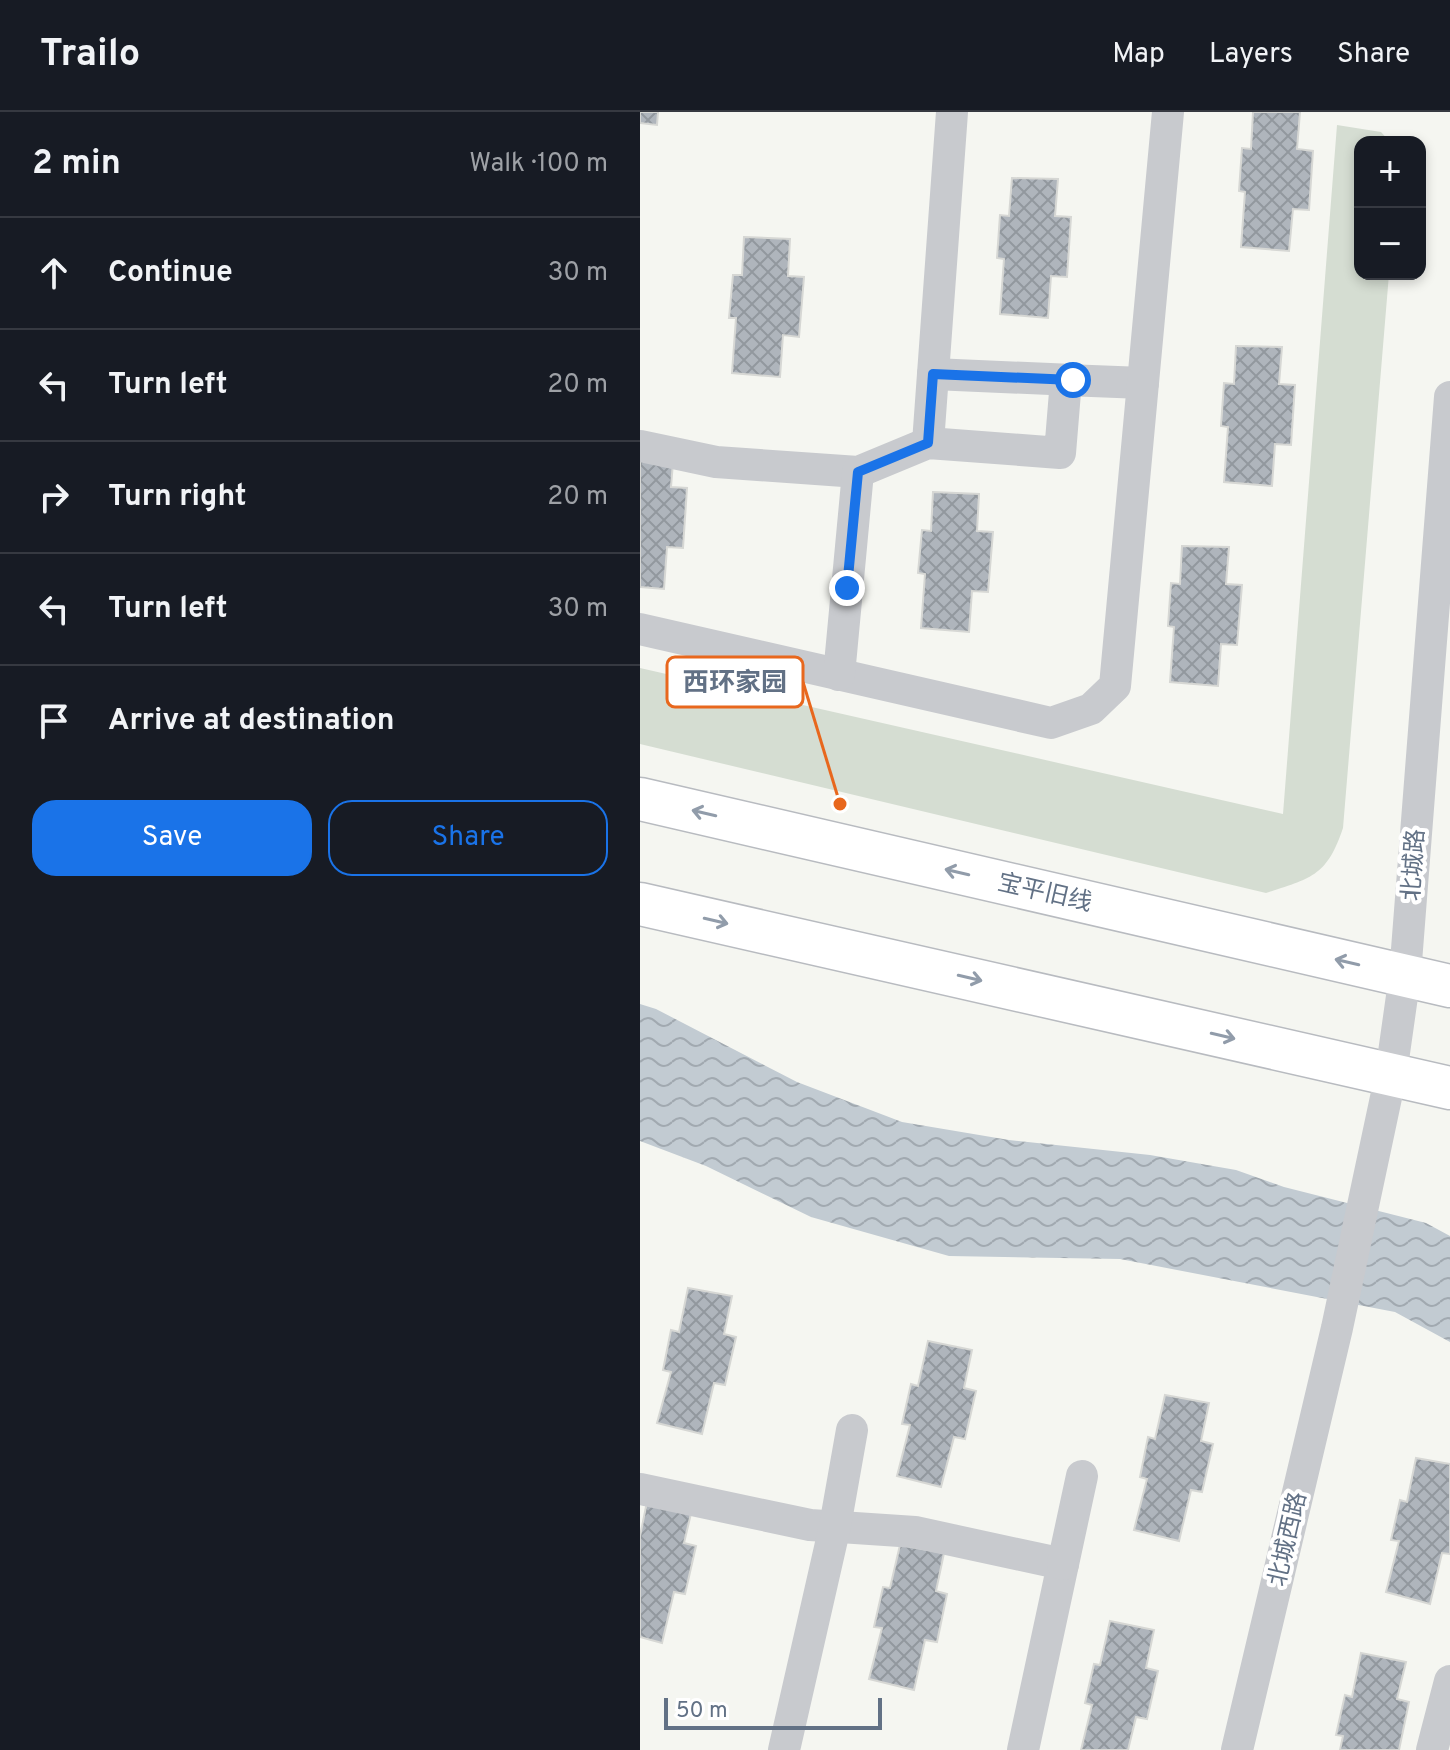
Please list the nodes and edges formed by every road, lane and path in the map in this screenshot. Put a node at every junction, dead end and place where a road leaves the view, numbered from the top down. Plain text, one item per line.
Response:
1 (952, 112) edge
2 (1168, 112) edge
3 (933, 374) junction
4 (1073, 380) junction
5 (1143, 383) junction
6 (1450, 397) edge
7 (928, 443) junction
8 (640, 446) edge
9 (858, 472) junction
10 (640, 629) edge
11 (839, 675) junction
12 (640, 799) edge
13 (640, 904) edge
14 (1405, 975) junction
15 (1450, 986) edge
16 (1391, 1074) junction
17 (1450, 1088) edge
18 (1337, 1328) joint
19 (852, 1430) dead end
20 (1082, 1476) dead end
21 (640, 1489) edge
22 (835, 1526) junction
23 (1063, 1564) junction
24 (1449, 1686) edge
25 (784, 1750) edge
26 (1023, 1750) edge
27 (1237, 1750) edge
28 (1432, 1750) edge

1 - 3 street
2 - 5 street
3 - 4 street
3 - 7 street
4 - 5 street
4 - 7 street
5 - 11 street
6 - 14 street, 北城路
7 - 9 street
8 - 9 street
9 - 11 street
10 - 11 street
14 -> 12 main road, 宝平旧线
13 -> 16 main road
14 - 15 main road, 宝平旧线
14 - 16 street, 北城路
16 - 17 main road
16 - 18 street, 北城路
18 - 27 street, 北城西路
19 - 22 street
20 - 23 street
21 - 22 street
22 - 23 street
22 - 25 street
23 - 26 street
24 - 28 street

